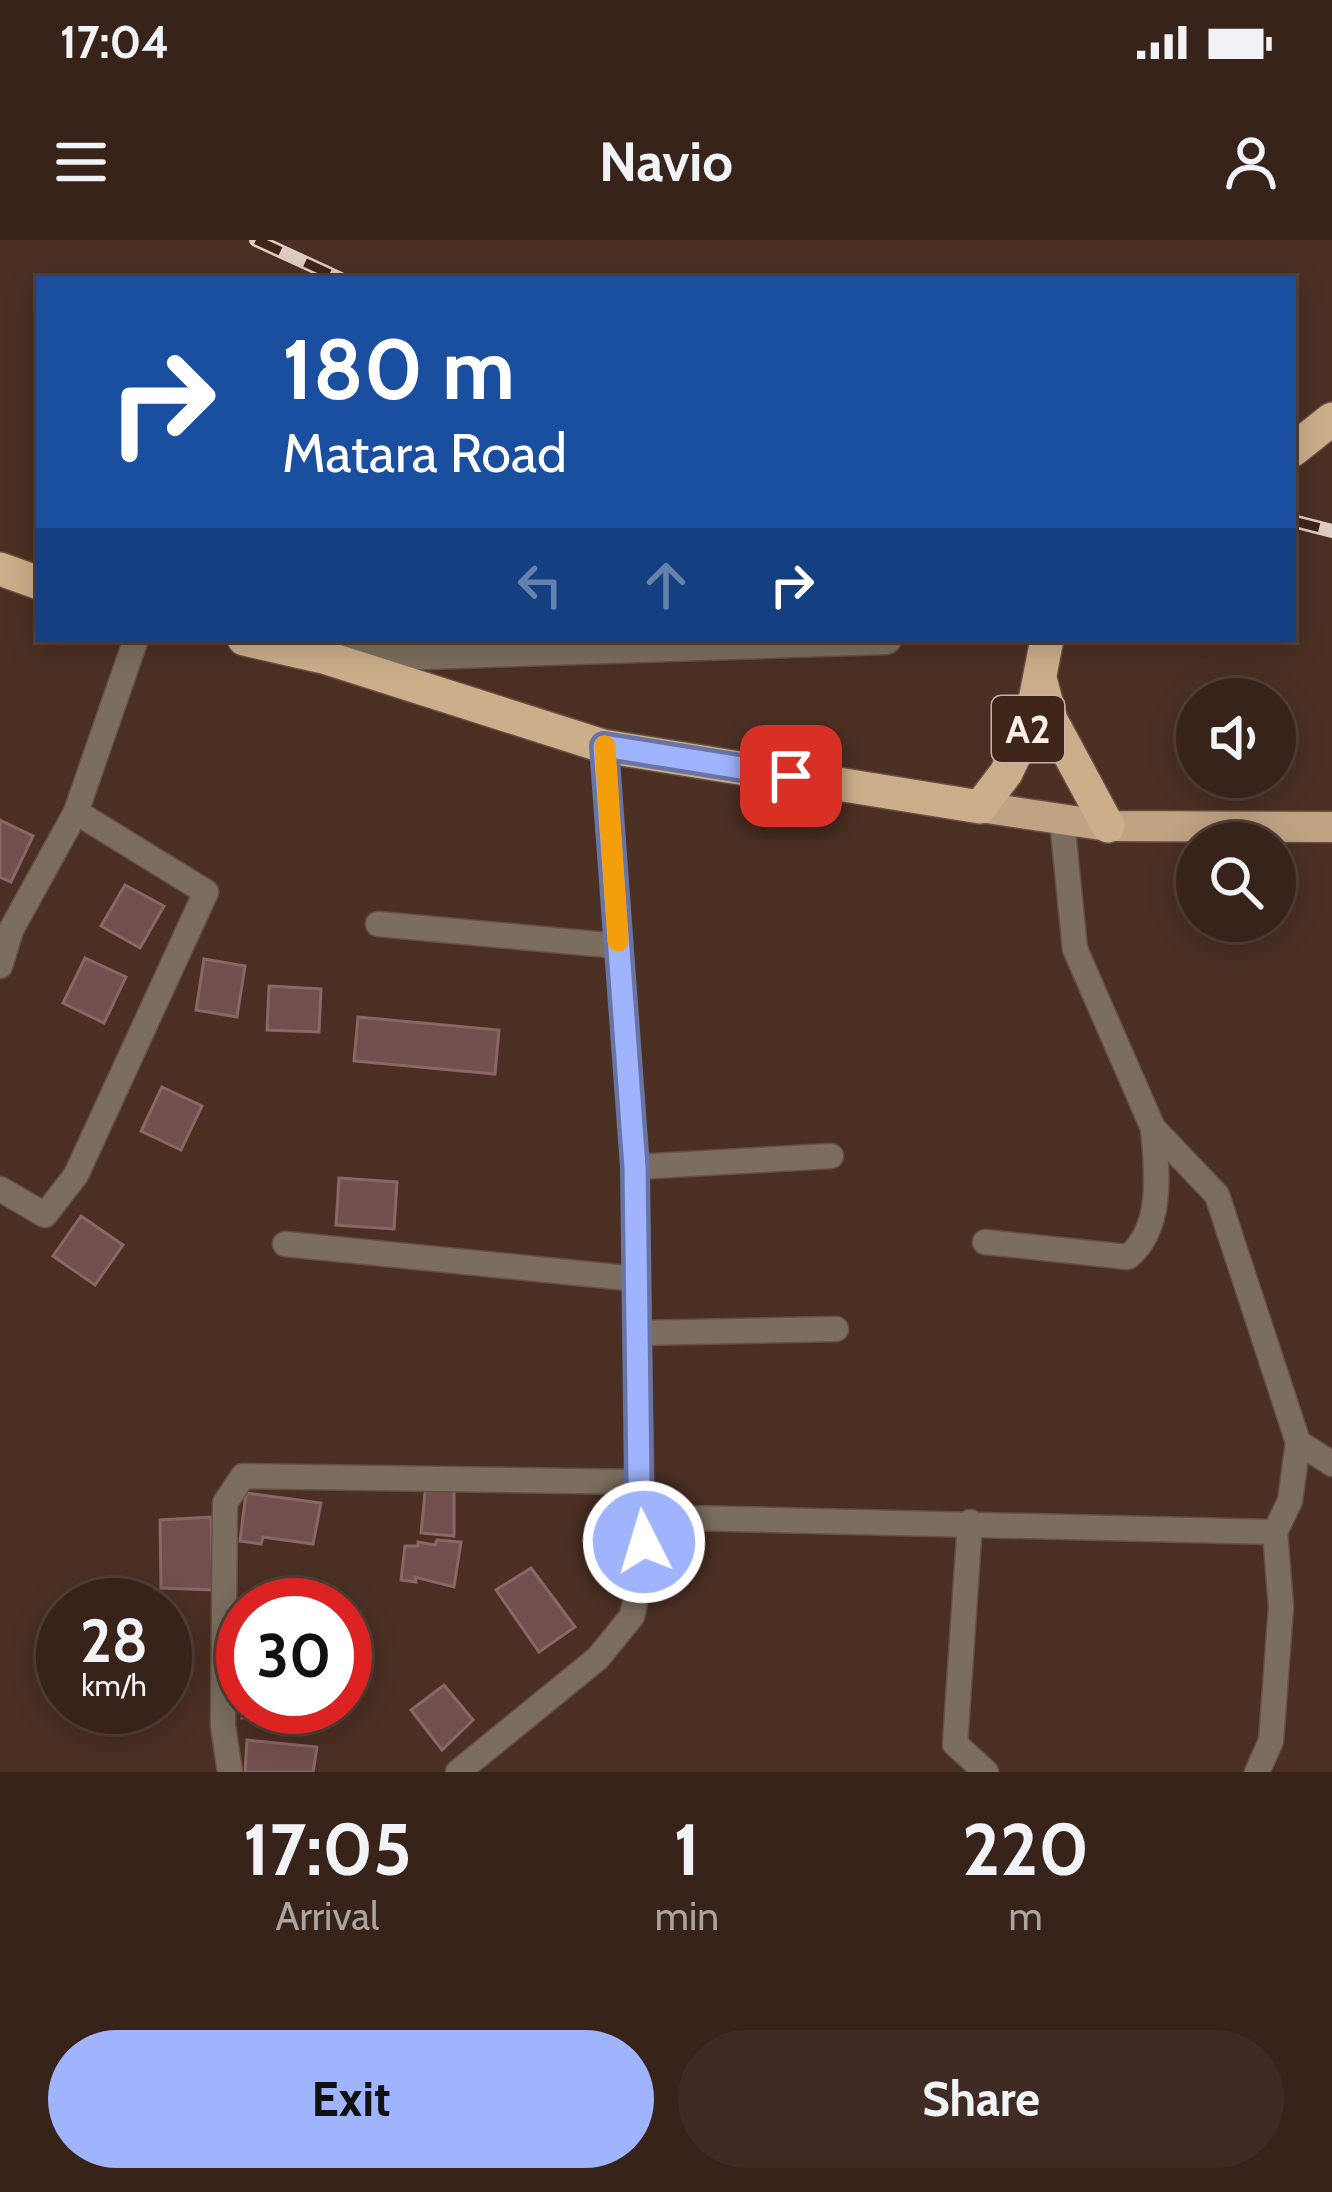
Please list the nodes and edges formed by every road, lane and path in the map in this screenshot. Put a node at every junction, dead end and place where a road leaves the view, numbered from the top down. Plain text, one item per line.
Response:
1 (1332, 419) edge
2 (1296, 448) edge
3 (0, 569) edge
4 (36, 582) edge
5 (135, 642) edge
6 (257, 642) edge
7 (798, 642) edge
8 (1046, 642) edge
9 (327, 658) junction
10 (1040, 678) junction
11 (604, 746) junction
12 (980, 807) junction
13 (76, 812) junction
14 (1062, 821) junction
15 (1108, 826) junction
16 (1332, 827) edge
17 (378, 924) dead end
18 (619, 946) junction
19 (0, 966) edge
20 (1153, 1128) junction
21 (831, 1156) dead end
22 (635, 1167) junction
23 (0, 1189) edge
24 (985, 1242) dead end
25 (285, 1244) dead end
26 (637, 1279) junction
27 (836, 1329) dead end
28 (638, 1334) junction
29 (1298, 1442) junction
30 (1332, 1464) edge
31 (639, 1482) junction
32 (644, 1517) junction
33 (970, 1522) junction
34 (1275, 1532) junction
35 (230, 1772) edge
36 (458, 1772) edge
37 (986, 1772) edge
38 (1257, 1772) edge

1 - 2 highway
3 - 4 highway
5 - 13 street
6 - 9 highway, A2
7 - 9 street
8 - 10 highway, A2
9 - 11 highway, A2
10 - 12 highway, A2
10 - 15 highway
11 - 12 highway, A2
11 - 18 street
12 - 14 main road
13 - 19 street
13 - 23 street
14 - 15 main road
14 - 20 street
15 - 16 main road
17 - 18 street
18 - 22 street
20 - 24 street
20 - 29 street
21 - 22 street
22 - 26 street
25 - 26 street
26 - 28 street
27 - 28 street
28 - 31 street
29 - 30 street
29 - 34 street
31 - 32 street
31 - 35 street
32 - 33 street
32 - 36 street
33 - 34 street
33 - 37 street
34 - 38 street

